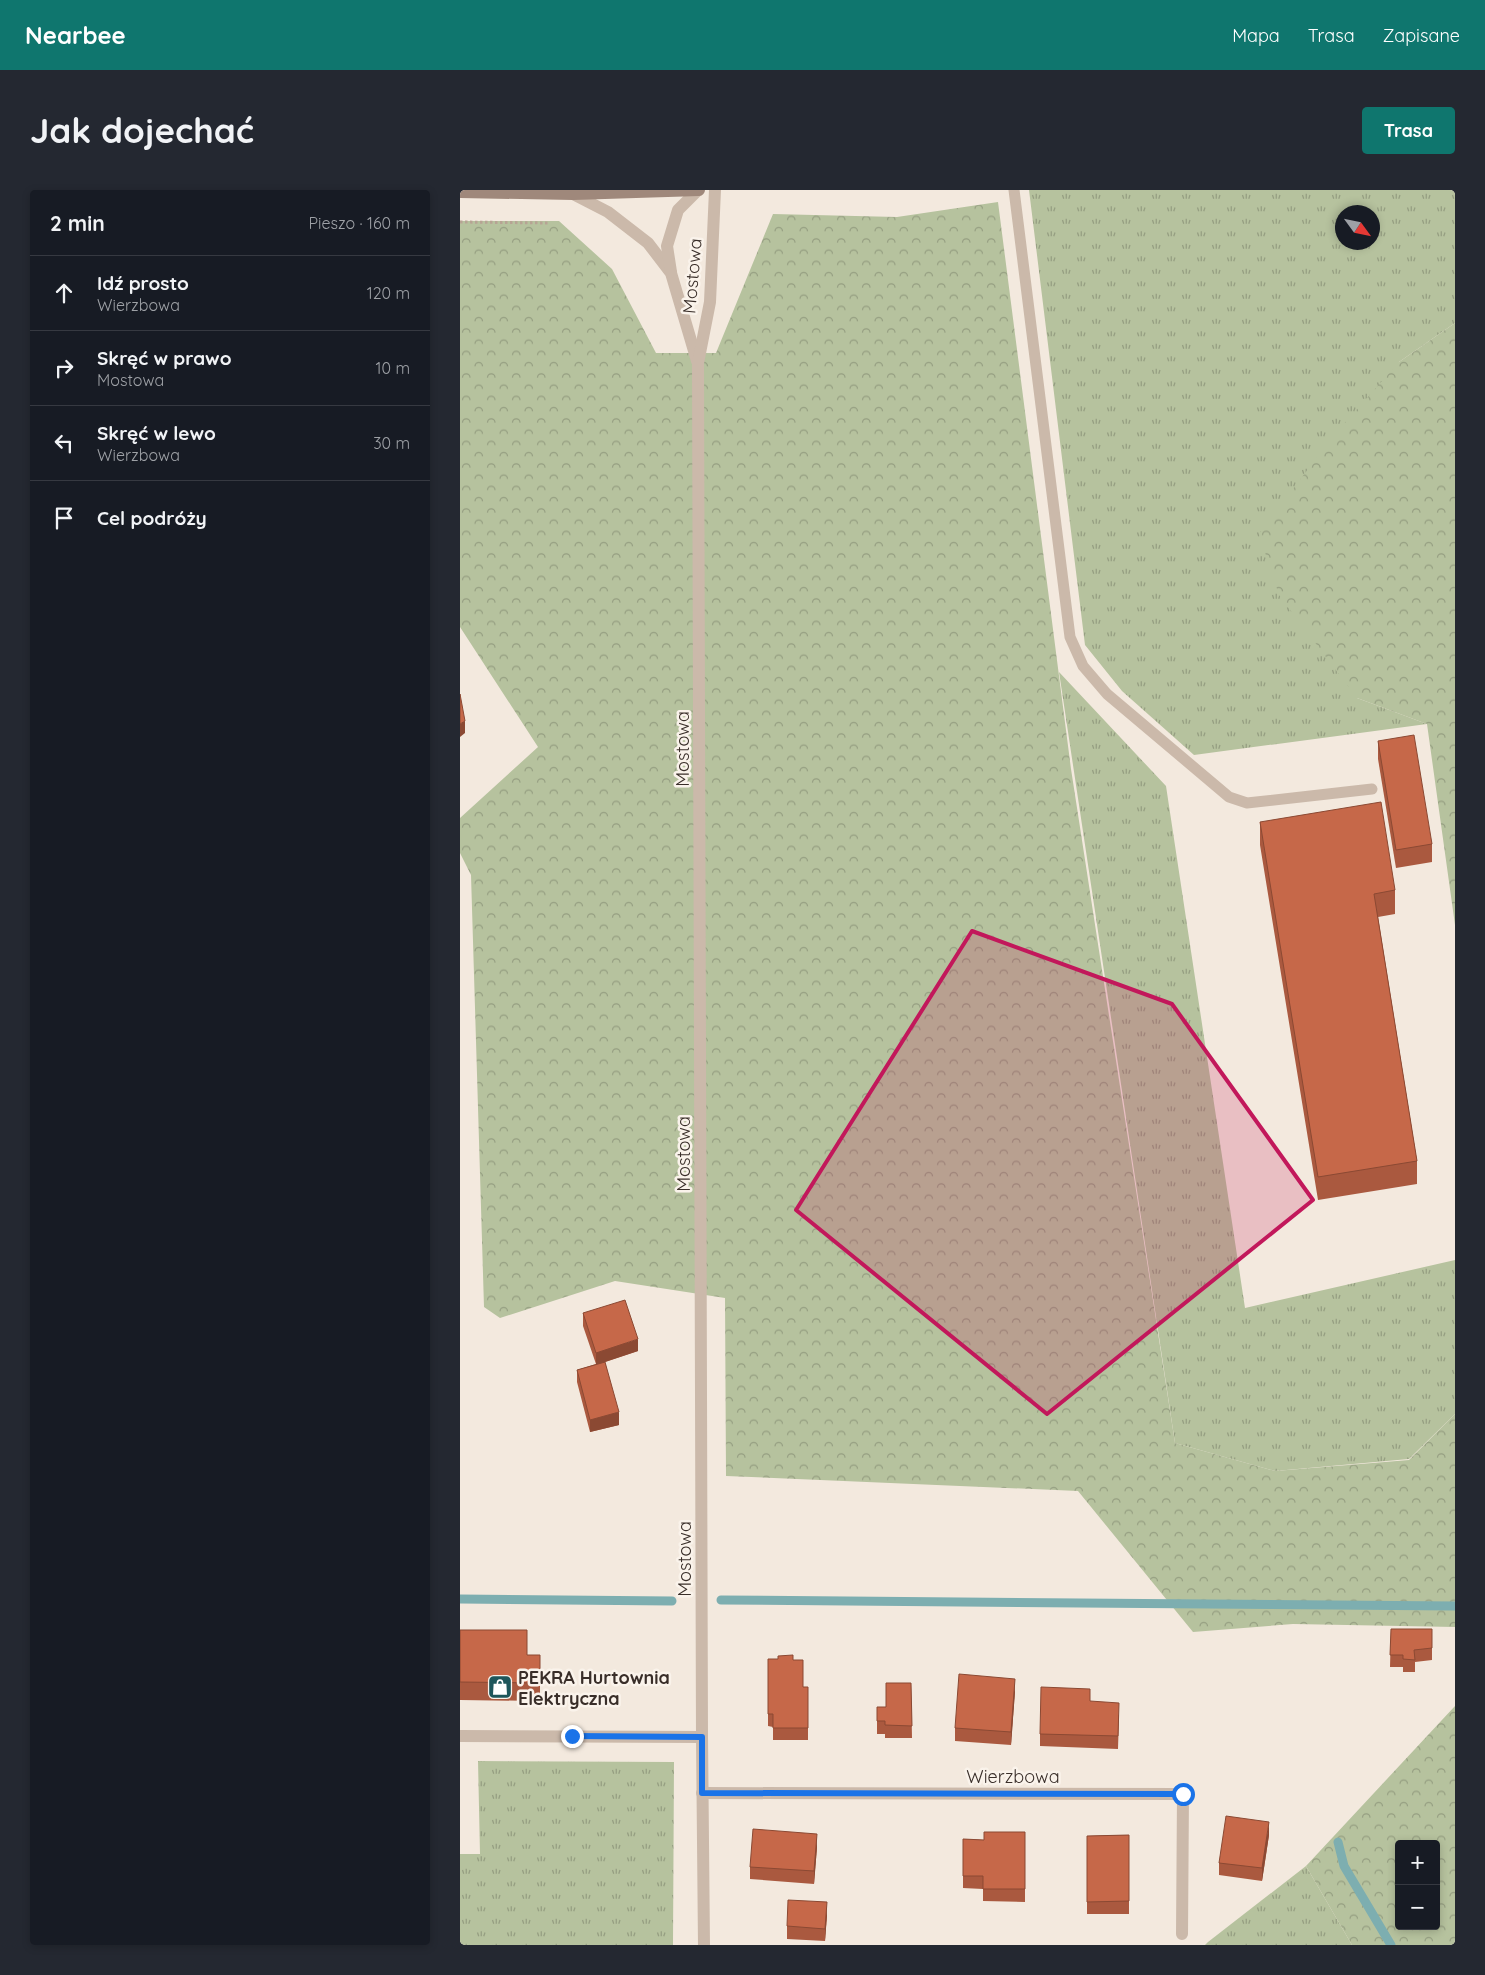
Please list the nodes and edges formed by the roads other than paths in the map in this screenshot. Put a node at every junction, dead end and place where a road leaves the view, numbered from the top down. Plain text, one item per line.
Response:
1 (698, 190) edge
2 (715, 190) edge
3 (1014, 190) edge
4 (460, 192) edge
5 (573, 194) junction
6 (672, 273) junction
7 (698, 363) junction
8 (1372, 789) dead end
9 (460, 1736) edge
10 (702, 1737) junction
11 (702, 1793) junction
12 (1182, 1934) dead end
13 (704, 1945) edge

1 - 5 main road
1 - 6 street, Mostowa
2 - 7 street, Mostowa
3 - 8 lane
4 - 5 main road
5 - 6 street, Mostowa
6 - 7 street, Mostowa
7 - 10 street, Mostowa
9 - 10 street
10 - 11 street, Mostowa
11 - 12 street, Wierzbowa
11 - 13 street, Mostowa

